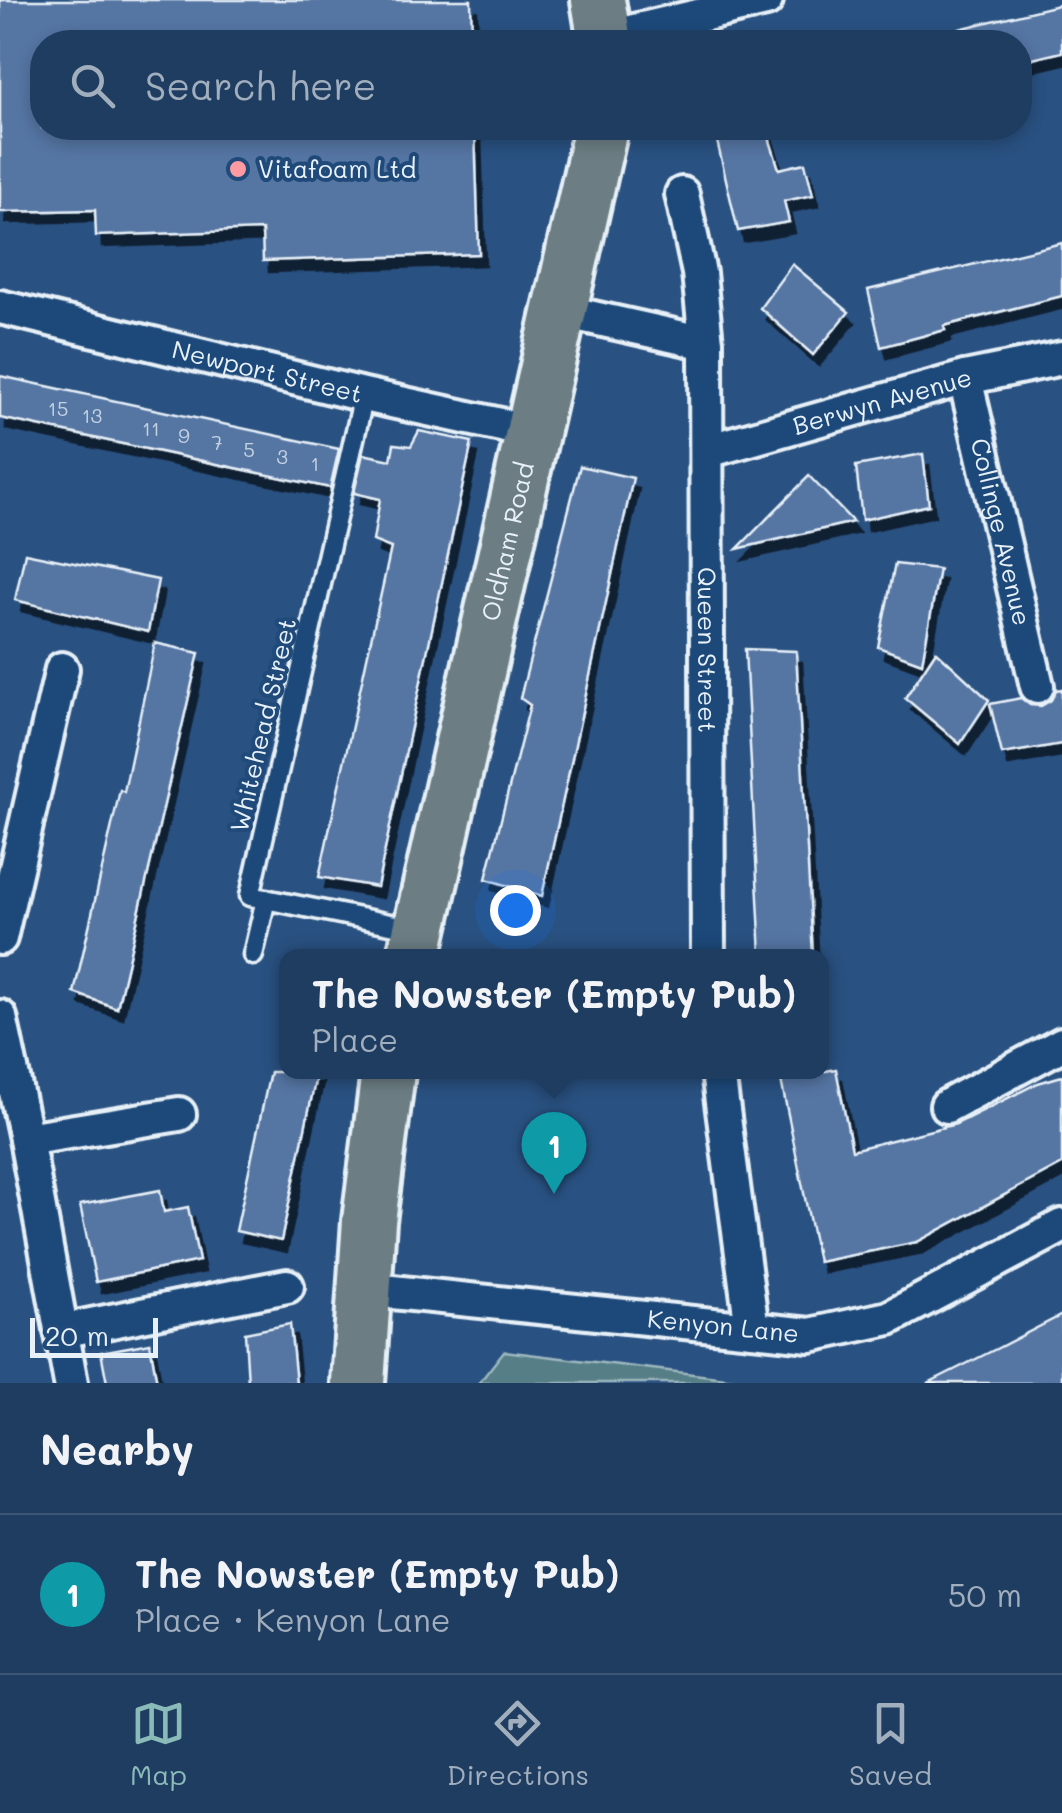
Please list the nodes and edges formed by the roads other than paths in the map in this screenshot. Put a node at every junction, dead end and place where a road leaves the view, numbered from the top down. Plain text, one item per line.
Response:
1 (766, 0) edge
2 (603, 27) edge
3 (598, 140) edge
4 (682, 194) dead end
5 (0, 307) edge
6 (562, 311) junction
7 (706, 343) junction
8 (1062, 358) edge
9 (966, 378) junction
10 (364, 395) junction
11 (533, 432) junction
12 (707, 451) junction
13 (62, 669) dead end
14 (1037, 686) dead end
15 (266, 899) junction
16 (0, 938) edge
17 (417, 943) edge
18 (708, 949) edge
19 (253, 955) dead end
20 (0, 1017) edge
21 (1062, 1044) edge
22 (387, 1079) edge
23 (719, 1079) edge
24 (947, 1106) dead end
25 (179, 1114) dead end
26 (26, 1138) junction
27 (1062, 1226) edge
28 (288, 1286) dead end
29 (363, 1289) junction
30 (61, 1330) junction
31 (752, 1330) junction
32 (71, 1383) edge
33 (358, 1383) edge

1 - 2 street
3 - 6 main road, Oldham Road
4 - 7 street, Queen Street
5 - 10 street, Newport Street
6 - 7 street
6 - 11 main road, Oldham Road
7 - 12 street, Queen Street
8 - 9 street, Berwyn Avenue
9 - 12 street, Berwyn Avenue
9 - 14 street, Collinge Avenue
10 - 11 street, Newport Street
10 - 15 lane, Whitehead Street
11 - 17 main road, Oldham Road
12 - 18 street, Queen Street
13 - 16 street
15 - 17 lane
15 - 19 lane
20 - 26 street
21 - 24 street
22 - 29 main road
23 - 31 street
25 - 26 street
26 - 30 street
27 - 31 street, Kenyon Lane
28 - 30 street
29 - 31 street, Kenyon Lane
29 - 33 main road
30 - 32 street

